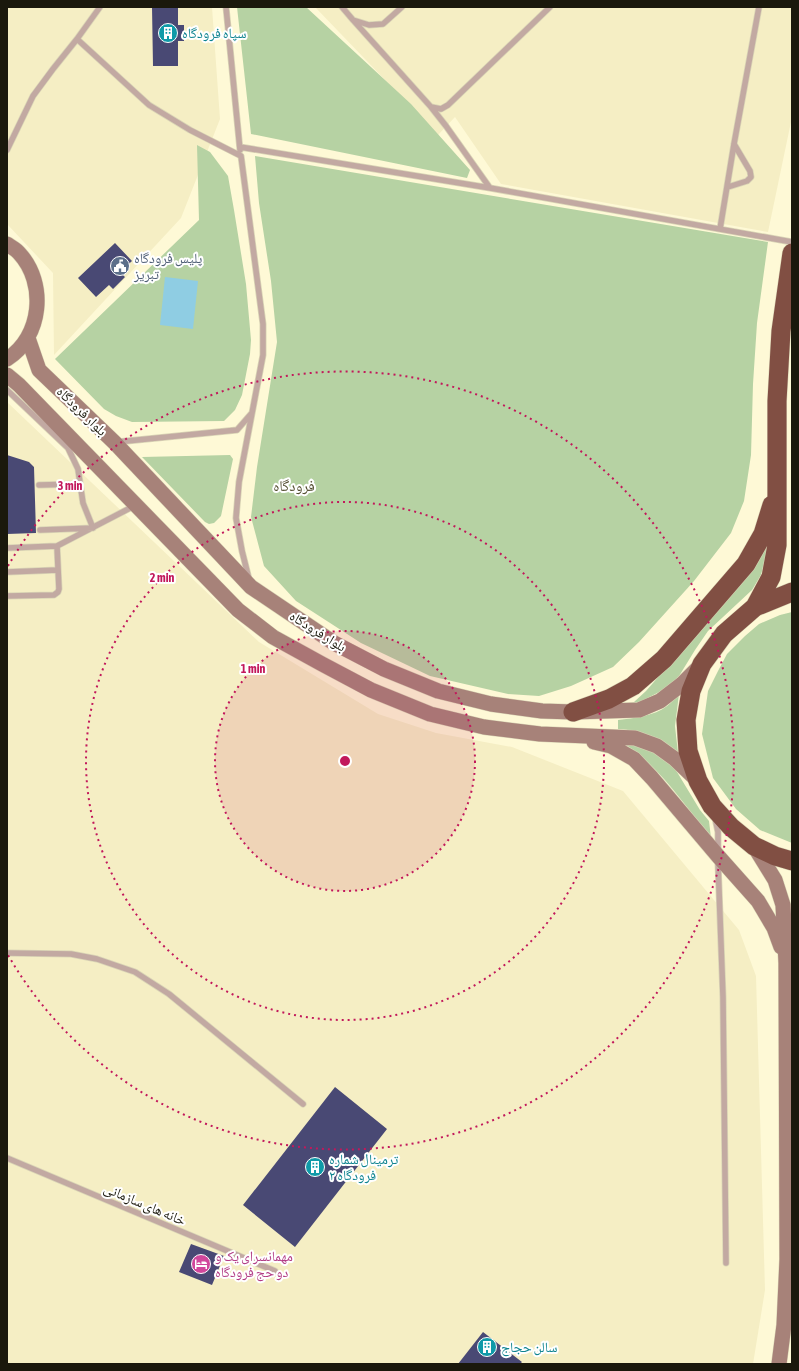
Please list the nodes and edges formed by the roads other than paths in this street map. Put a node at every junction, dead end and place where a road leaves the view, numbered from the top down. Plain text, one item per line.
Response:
1 (100, 7) edge
2 (226, 7) edge
3 (342, 7) edge
4 (402, 7) edge
5 (550, 7) edge
6 (759, 7) edge
7 (353, 20) junction
8 (77, 39) junction
9 (431, 107) junction
10 (734, 144) junction
11 (240, 147) junction
12 (7, 150) edge
13 (241, 156) junction
14 (728, 187) junction
15 (490, 188) junction
16 (720, 229) junction
17 (792, 242) edge
18 (7, 244) edge
19 (792, 253) edge
20 (28, 338) junction
21 (7, 359) edge
22 (7, 375) edge
23 (7, 390) edge
24 (252, 414) junction
25 (115, 443) junction
26 (80, 484) junction
27 (39, 485) dead end
28 (777, 488) junction
29 (136, 505) junction
30 (94, 528) junction
31 (40, 530) dead end
32 (57, 546) junction
33 (7, 548) edge
34 (58, 570) junction
35 (7, 572) edge
36 (250, 587) junction
37 (791, 592) edge
38 (7, 596) edge
39 (755, 607) junction
40 (702, 664) junction
41 (573, 712) junction
42 (570, 736) junction
43 (698, 781) junction
44 (712, 806) junction
45 (754, 846) junction
46 (718, 856) junction
47 (792, 861) edge
48 (7, 953) edge
49 (786, 963) junction
50 (303, 1104) dead end
51 (7, 1158) edge
52 (726, 1263) dead end
53 (274, 1271) dead end
54 (779, 1364) edge

1 - 8 lane
2 - 11 lane
3 - 7 lane
4 - 7 lane
5 - 9 lane
6 - 10 lane
7 - 9 lane
8 - 12 lane
8 - 13 lane
9 - 15 lane
10 - 14 lane
10 - 14 lane
11 - 13 lane
11 - 15 lane
13 - 24 lane
14 - 16 lane
15 - 16 lane
16 - 17 lane
18 - 20 street
19 - 28 highway
20 - 21 street
20 - 25 street, بلوار فرودگاه
22 - 29 street, بلوار فرودگاه
23 - 26 lane
24 - 25 lane
24 - 36 lane
25 - 36 street, بلوار فرودگاه
26 - 27 lane
26 - 30 lane
28 - 39 highway
28 - 41 highway
29 - 30 lane
29 - 42 street, بلوار فرودگاه
30 - 31 lane
30 - 32 lane
32 - 33 lane
32 - 34 lane
34 - 35 lane
34 - 38 lane
36 - 41 street, بلوار فرودگاه
37 - 39 highway
39 - 40 highway
40 - 41 street, بلوار فرودگاه
40 - 43 highway
42 - 43 street, بلوار فرودگاه
42 - 46 street
43 - 44 highway
44 - 45 highway
44 - 46 lane
45 - 47 highway
45 - 49 street
46 - 49 street
46 - 52 lane
48 - 50 lane
49 - 54 street
51 - 53 lane, خانه های سازمانی

